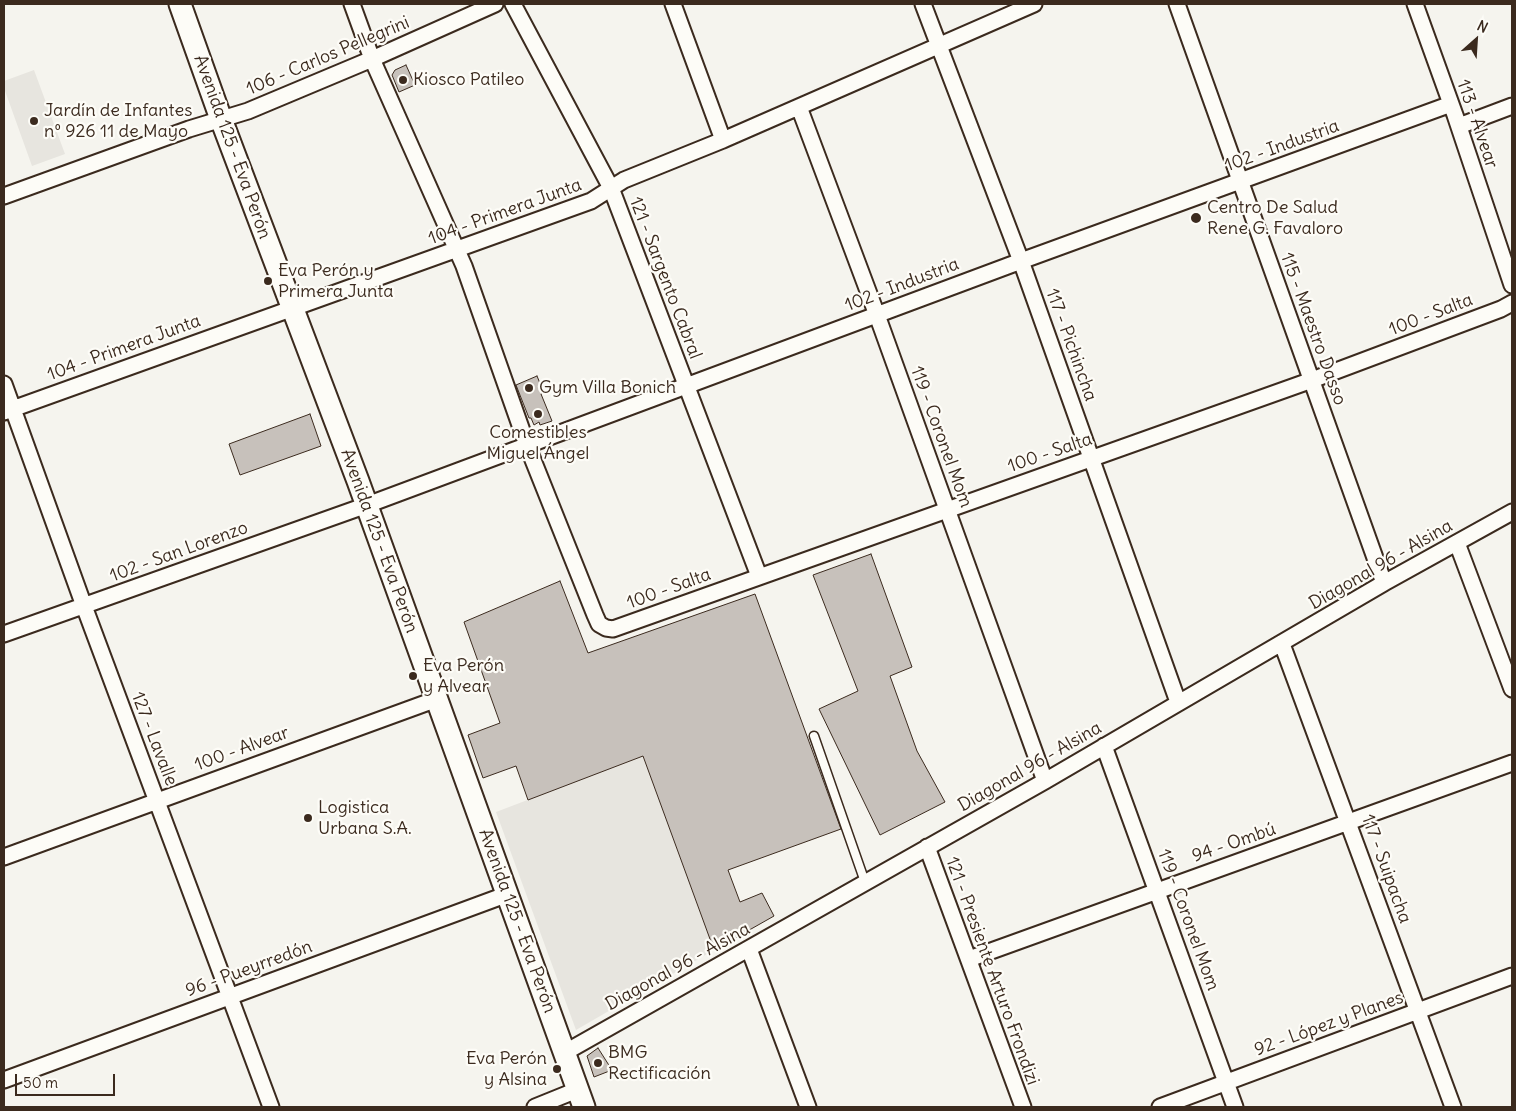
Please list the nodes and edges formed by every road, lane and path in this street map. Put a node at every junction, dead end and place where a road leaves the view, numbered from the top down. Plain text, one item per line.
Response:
1 (180, 4) edge
2 (352, 4) edge
3 (495, 4) edge
4 (513, 4) edge
5 (673, 4) edge
6 (924, 4) edge
7 (1034, 4) edge
8 (1177, 4) edge
9 (1415, 4) edge
10 (939, 46) junction
11 (372, 59) junction
12 (1451, 104) junction
13 (1512, 106) edge
14 (799, 107) junction
15 (221, 119) junction
16 (1459, 126) junction
17 (723, 140) junction
18 (1240, 182) junction
19 (611, 188) junction
20 (4, 196) edge
21 (457, 249) junction
22 (1021, 261) junction
23 (1512, 285) edge
24 (1512, 303) edge
25 (293, 307) junction
26 (877, 315) junction
27 (1312, 380) junction
28 (4, 384) edge
29 (687, 386) junction
30 (8, 410) edge
31 (527, 445) junction
32 (1092, 458) junction
33 (367, 505) junction
34 (948, 509) junction
35 (1512, 512) edge
36 (1457, 544) junction
37 (759, 576) junction
38 (1384, 583) junction
39 (84, 606) junction
40 (4, 634) edge
41 (1282, 644) junction
42 (1512, 689) edge
43 (437, 699) junction
44 (1178, 702) junction
45 (814, 736) dead end
46 (1104, 746) junction
47 (1512, 763) edge
48 (1045, 781) junction
49 (157, 800) junction
50 (1349, 823) junction
51 (927, 847) junction
52 (4, 857) edge
53 (865, 882) junction
54 (1158, 890) junction
55 (508, 894) junction
56 (749, 949) junction
57 (969, 960) junction
58 (1512, 976) edge
59 (230, 996) junction
60 (1419, 1011) junction
61 (564, 1053) junction
62 (4, 1080) edge
63 (1226, 1083) junction
64 (581, 1098) edge
65 (271, 1107) edge
66 (535, 1107) edge
67 (808, 1107) edge
68 (1023, 1107) edge
69 (1160, 1107) edge
70 (1235, 1107) edge
71 (1453, 1107) edge

1 - 15 main road, Avenida 125 - Eva Perón
2 - 11 street
3 - 11 street, 106 - Carlos Pellegrini
4 - 19 street, 121 - Sargento Cabral
5 - 17 street
6 - 10 street, 117 - Pichincha
7 - 10 street, 104 - Primera Junta
8 - 18 street, 115 - Maestro Dasso
9 - 12 street, 113 - Alvear
10 - 14 street, 104 - Primera Junta
10 - 22 street, 117 - Pichincha
11 - 15 street, 106 - Carlos Pellegrini
11 - 21 street
12 - 16 street, 113 - Alvear
12 - 18 street, 102 - Industria
13 - 16 street
14 - 17 street, 104 - Primera Junta
14 - 26 street, 119 - Coronel Mom
15 - 20 street, 106 - Carlos Pellegrini
15 - 25 main road, Avenida 125 - Eva Perón
16 - 23 street, 113 - Alvear
17 - 19 street, 104 - Primera Junta
18 - 22 street, 102 - Industria
18 - 27 street, 115 - Maestro Dasso
19 - 21 street, 104 - Primera Junta
19 - 29 street, 121 - Sargento Cabral
21 - 25 street, 104 - Primera Junta
21 - 31 street
22 - 26 street, 102 - Industria
22 - 32 street, 117 - Pichincha
24 - 27 street, 100 - Salta
25 - 30 street, 104 - Primera Junta
25 - 33 main road, Avenida 125 - Eva Perón
26 - 29 street, 102 - Industria
26 - 34 street, 119 - Coronel Mom
27 - 32 street, 100 - Salta
27 - 38 street, 115 - Maestro Dasso
28 - 30 street, 127 - Lavalle
29 - 31 street, 102 - Industria
29 - 37 street, 121 - Sargento Cabral
30 - 39 street, 127 - Lavalle
31 - 33 street, 102 - Industria
31 - 37 street, 100 - Salta
32 - 34 street, 100 - Salta
32 - 44 street, 117 - Pichincha
33 - 39 street, 102 - San Lorenzo
33 - 43 main road, Avenida 125 - Eva Perón
34 - 37 street, 100 - Salta
34 - 48 street, 119 - Coronel Mom
35 - 36 street, Diagonal 96 - Alsina
36 - 38 street, Diagonal 96 - Alsina
36 - 42 street
38 - 41 street, Diagonal 96 - Alsina
39 - 40 street, 102 - San Lorenzo
39 - 49 street, 127 - Lavalle
41 - 44 street, Diagonal 96 - Alsina
41 - 50 street, 117 - Suipacha
43 - 49 street, 100 - Alvear
43 - 55 main road, Avenida 125 - Eva Perón
44 - 46 street, Diagonal 96 - Alsina
45 - 53 lane
46 - 48 street, Diagonal 96 - Alsina
46 - 54 street, 119 - Coronel Mom
47 - 50 street, 94 - Ombú
48 - 51 street, Diagonal 96 - Alsina
49 - 52 street, 100 - Alvear
49 - 59 street, 127 - Lavalle
50 - 54 street, 94 - Ombú
50 - 60 street, 117 - Suipacha
51 - 53 street, Diagonal 96 - Alsina
51 - 57 street, 121 - Presiente Arturo Frondizi
53 - 56 street, Diagonal 96 - Alsina
54 - 57 street, 94 - Ombú
54 - 63 street, 119 - Coronel Mom
55 - 59 street, 96 - Pueyrredón
55 - 61 main road, Avenida 125 - Eva Perón
56 - 61 street, Diagonal 96 - Alsina
56 - 67 street
57 - 68 street, 121 - Presiente Arturo Frondizi
58 - 60 street, 92 - López y Planes
59 - 62 street, 96 - Pueyrredón
59 - 65 street, 127 - Lavalle
60 - 63 street, 92 - López y Planes
60 - 71 street, 117 - Suipacha
61 - 64 main road, Avenida 125 - Eva Perón
63 - 69 street, 92 - López y Planes
63 - 70 street, 119 - Coronel Mom
64 - 66 street

